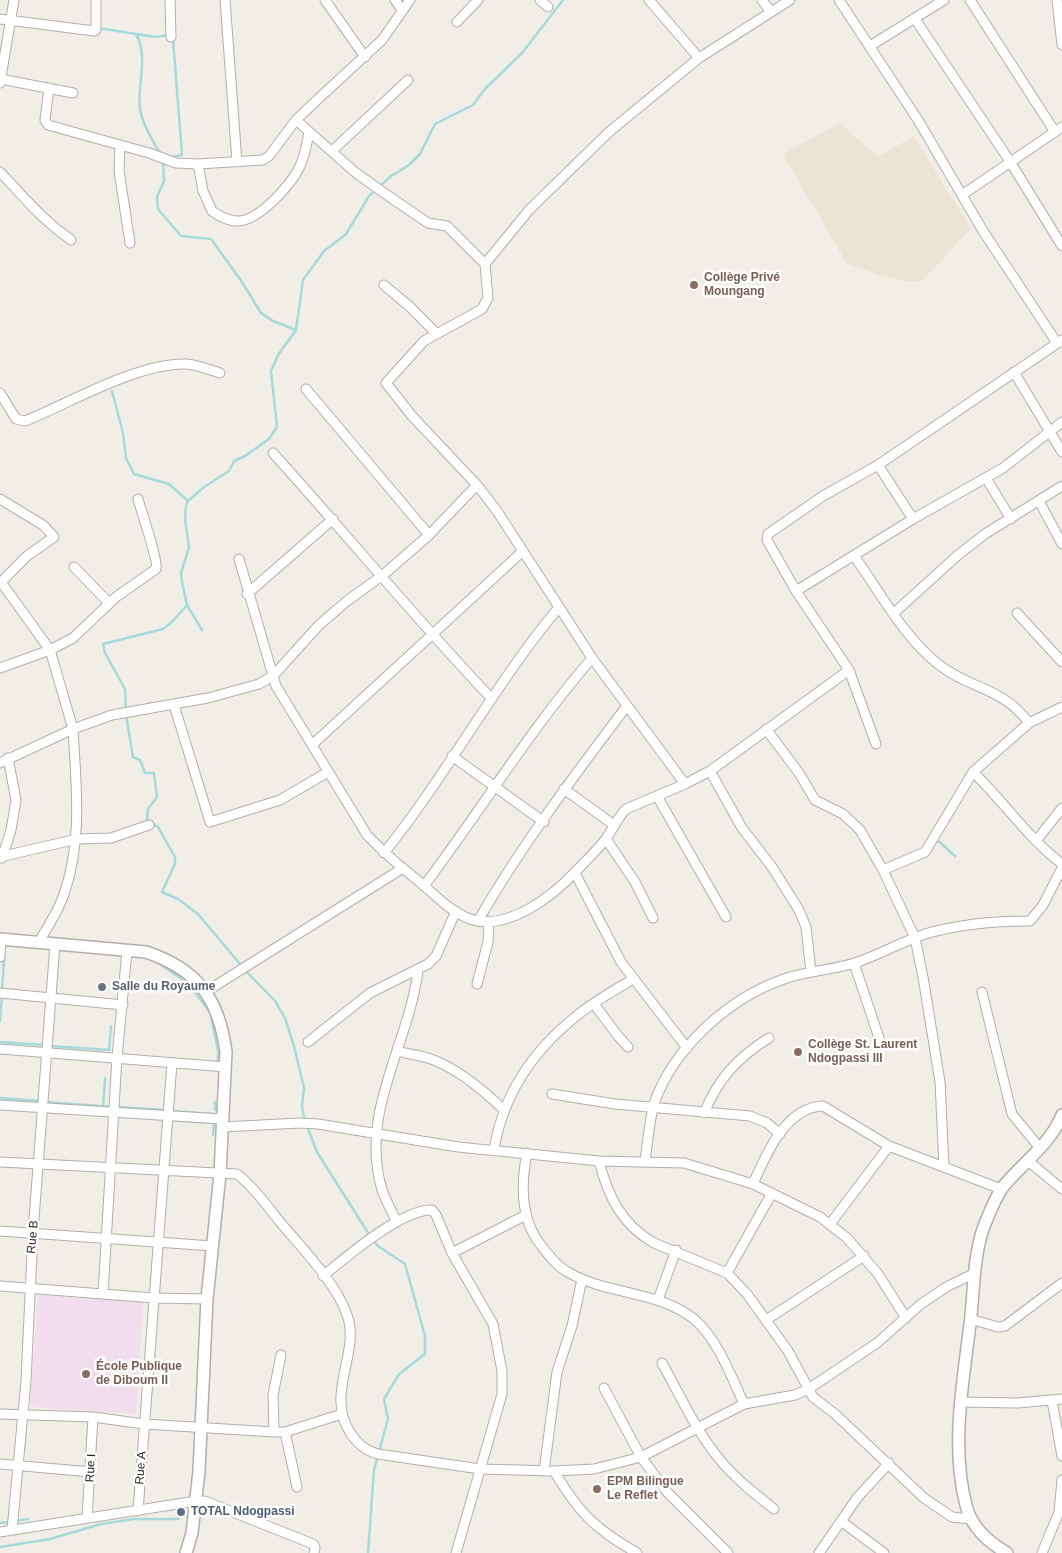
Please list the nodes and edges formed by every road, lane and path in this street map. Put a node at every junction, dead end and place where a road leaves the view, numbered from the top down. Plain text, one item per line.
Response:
1 (14, 0) edge
2 (96, 0) edge
3 (170, 0) edge
4 (225, 0) edge
5 (325, 0) edge
6 (395, 0) edge
7 (410, 0) edge
8 (478, 0) edge
9 (540, 0) edge
10 (649, 0) edge
11 (762, 0) edge
12 (790, 0) edge
13 (840, 0) edge
14 (944, 0) edge
15 (970, 0) edge
16 (1056, 0) edge
17 (548, 8) dead end
18 (402, 10) junction
19 (771, 12) junction
20 (0, 18) edge
21 (915, 19) junction
22 (11, 20) junction
23 (457, 22) dead end
24 (171, 37) dead end
25 (1062, 45) edge
26 (870, 46) junction
27 (365, 57) junction
28 (699, 58) junction
29 (0, 79) edge
30 (408, 80) dead end
31 (0, 83) edge
32 (49, 88) junction
33 (73, 93) dead end
34 (296, 120) junction
35 (1059, 130) edge
36 (309, 132) junction
37 (120, 145) junction
38 (332, 152) junction
39 (237, 162) junction
40 (1011, 163) junction
41 (198, 164) junction
42 (0, 172) edge
43 (962, 195) junction
44 (71, 240) dead end
45 (130, 243) dead end
46 (1062, 246) edge
47 (485, 264) junction
48 (384, 285) dead end
49 (436, 333) junction
50 (1060, 341) edge
51 (1014, 372) junction
52 (220, 373) dead end
53 (306, 389) dead end
54 (0, 393) edge
55 (1062, 422) edge
56 (1050, 432) junction
57 (1062, 452) edge
58 (273, 453) dead end
59 (878, 464) junction
60 (986, 478) junction
61 (477, 485) junction
62 (1062, 486) edge
63 (0, 499) edge
64 (138, 499) dead end
65 (1039, 501) junction
66 (333, 519) junction
67 (913, 519) junction
68 (1011, 519) junction
69 (429, 535) junction
70 (1062, 544) edge
71 (523, 551) junction
72 (854, 556) junction
73 (238, 558) dead end
74 (74, 567) dead end
75 (383, 575) junction
76 (796, 591) junction
77 (248, 594) junction
78 (109, 603) junction
79 (559, 607) junction
80 (894, 613) junction
81 (1017, 613) dead end
82 (430, 634) junction
83 (50, 650) junction
84 (592, 658) junction
85 (1062, 662) edge
86 (0, 668) edge
87 (848, 670) junction
88 (273, 676) junction
89 (491, 698) junction
90 (174, 705) junction
91 (626, 707) junction
92 (1062, 707) edge
93 (1029, 723) junction
94 (766, 728) junction
95 (74, 729) junction
96 (312, 744) junction
97 (876, 744) dead end
98 (452, 756) junction
99 (4, 761) edge
100 (710, 771) junction
101 (328, 772) junction
102 (974, 772) junction
103 (685, 784) junction
104 (495, 785) junction
105 (564, 789) junction
106 (657, 796) junction
107 (1062, 808) edge
108 (544, 822) junction
109 (150, 825) dead end
110 (614, 825) junction
111 (77, 839) junction
112 (606, 839) junction
113 (1036, 841) junction
114 (384, 853) junction
115 (2, 858) edge
116 (1062, 864) edge
117 (403, 868) junction
118 (1062, 868) edge
119 (883, 870) junction
120 (574, 873) junction
121 (424, 886) junction
122 (456, 911) junction
123 (654, 918) dead end
124 (726, 918) dead end
125 (478, 921) junction
126 (489, 921) junction
127 (915, 938) junction
128 (1, 939) edge
129 (40, 942) junction
130 (55, 944) junction
131 (127, 951) junction
132 (0, 956) edge
133 (854, 963) junction
134 (418, 971) junction
135 (811, 972) junction
136 (634, 979) junction
137 (477, 984) dead end
138 (207, 992) junction
139 (982, 992) dead end
140 (0, 993) edge
141 (50, 998) junction
142 (123, 1004) junction
143 (594, 1004) junction
144 (769, 1038) dead end
145 (880, 1041) dead end
146 (308, 1042) dead end
147 (628, 1047) dead end
148 (687, 1048) junction
149 (0, 1049) edge
150 (397, 1051) junction
151 (47, 1052) junction
152 (117, 1057) junction
153 (172, 1063) junction
154 (226, 1067) junction
155 (552, 1094) dead end
156 (0, 1105) edge
157 (654, 1106) junction
158 (42, 1108) junction
159 (503, 1109) junction
160 (115, 1113) junction
161 (704, 1113) junction
162 (1062, 1115) edge
163 (168, 1116) junction
164 (222, 1123) junction
165 (1058, 1128) edge
166 (376, 1133) junction
167 (780, 1134) junction
168 (888, 1146) junction
169 (1040, 1147) junction
170 (494, 1150) junction
171 (527, 1152) junction
172 (645, 1160) junction
173 (1027, 1160) junction
174 (599, 1161) junction
175 (0, 1162) edge
176 (40, 1165) junction
177 (112, 1166) junction
178 (944, 1166) junction
179 (163, 1169) junction
180 (220, 1174) junction
181 (752, 1184) junction
182 (1001, 1189) junction
183 (1062, 1189) edge
184 (772, 1192) junction
185 (526, 1215) junction
186 (397, 1222) junction
187 (830, 1224) junction
188 (0, 1231) edge
189 (32, 1232) junction
190 (106, 1237) junction
191 (157, 1243) junction
192 (213, 1246) junction
193 (676, 1250) junction
194 (452, 1253) junction
195 (864, 1256) junction
196 (727, 1273) junction
197 (975, 1273) junction
198 (323, 1276) junction
199 (582, 1279) junction
200 (1062, 1283) edge
201 (0, 1286) edge
202 (30, 1288) junction
203 (103, 1294) junction
204 (154, 1298) junction
205 (207, 1299) junction
206 (658, 1300) junction
207 (906, 1318) junction
208 (970, 1319) junction
209 (766, 1320) junction
210 (281, 1355) dead end
211 (662, 1363) dead end
212 (604, 1388) dead end
213 (807, 1390) junction
214 (1062, 1399) edge
215 (1052, 1401) junction
216 (960, 1402) junction
217 (744, 1404) junction
218 (0, 1414) edge
219 (342, 1414) junction
220 (22, 1415) junction
221 (93, 1417) junction
222 (144, 1424) junction
223 (698, 1427) junction
224 (201, 1428) junction
225 (274, 1432) junction
226 (285, 1432) junction
227 (1062, 1456) edge
228 (641, 1457) junction
229 (889, 1463) junction
230 (0, 1464) edge
231 (17, 1466) junction
232 (480, 1469) junction
233 (544, 1471) junction
234 (554, 1471) junction
235 (91, 1472) junction
236 (1062, 1480) edge
237 (297, 1487) dead end
238 (196, 1501) junction
239 (774, 1509) dead end
240 (138, 1510) junction
241 (87, 1518) junction
242 (971, 1519) junction
243 (841, 1521) junction
244 (12, 1530) junction
245 (0, 1532) edge
246 (186, 1553) edge
247 (314, 1553) edge
248 (456, 1553) edge
249 (637, 1553) edge
250 (728, 1553) edge
251 (819, 1553) edge
252 (884, 1553) edge
253 (1007, 1553) edge
254 (1042, 1553) edge

1 - 22 street
2 - 22 street
3 - 24 street
4 - 39 street
5 - 27 street
6 - 18 street
7 - 18 street
8 - 23 street
9 - 17 street
10 - 28 street
11 - 19 street
12 - 19 street
13 - 26 street
14 - 21 street
15 - 35 street
16 - 25 street
18 - 27 street
19 - 28 street
20 - 22 street
21 - 26 street
21 - 40 street
22 - 29 street
26 - 43 street
27 - 34 street
28 - 47 street
29 - 31 street
29 - 32 street
30 - 38 street
32 - 33 street
32 - 37 street
34 - 36 street
34 - 39 street
35 - 40 street
36 - 38 street
36 - 41 street
37 - 41 street
37 - 45 street
38 - 47 street
39 - 41 street
40 - 43 street
40 - 46 street
42 - 44 street
43 - 50 street
47 - 49 street
48 - 49 street
49 - 61 street
50 - 51 street
51 - 56 street
51 - 59 street
52 - 54 street
53 - 69 street
55 - 56 street
56 - 57 street
56 - 60 street
58 - 66 street
59 - 67 street
59 - 76 street
60 - 67 street
60 - 68 street
61 - 69 street
61 - 71 street
62 - 65 street
63 - 83 street
64 - 78 street
65 - 68 street
65 - 70 street
66 - 75 street
66 - 77 street
67 - 72 street
68 - 80 street
69 - 75 street
71 - 79 street
71 - 82 street
72 - 76 street
72 - 80 street
73 - 77 street
74 - 78 street
75 - 82 street
75 - 88 street
76 - 87 street
77 - 88 street
78 - 83 street
79 - 84 street
79 - 89 street
80 - 93 street
81 - 85 street
82 - 89 street
82 - 96 street
83 - 86 street
83 - 95 street
84 - 91 street
84 - 104 street
87 - 94 street
87 - 97 street
88 - 90 street
88 - 96 street
89 - 98 street
90 - 95 street
90 - 101 street
91 - 103 street
91 - 105 street
92 - 93 street
93 - 102 street
94 - 100 street
94 - 119 street
95 - 99 street
95 - 111 street
96 - 101 street
98 - 104 street
98 - 114 street
99 - 115 street
100 - 103 street
100 - 135 street
101 - 114 street
102 - 113 street
102 - 119 street
103 - 106 street
104 - 108 street
104 - 121 street
105 - 108 street
105 - 110 street
106 - 110 street
106 - 124 street
107 - 113 street
108 - 125 street
109 - 111 street
110 - 112 street
111 - 115 street
111 - 129 street
112 - 120 street
112 - 123 street
113 - 116 street
114 - 117 street
117 - 121 street
117 - 138 street
118 - 127 street
119 - 127 street
120 - 126 street
120 - 136 street
121 - 122 street
122 - 125 street
122 - 134 street
125 - 126 street
126 - 137 street
127 - 133 street
127 - 178 street
128 - 129 main road
128 - 132 street
129 - 130 main road
130 - 131 main road
130 - 141 street, Rue B
131 - 138 main road
131 - 142 street
133 - 135 street
133 - 145 street
134 - 146 street
134 - 150 street
135 - 148 street
136 - 143 street
136 - 148 street
138 - 154 main road
139 - 169 street
140 - 141 street
141 - 142 street
141 - 151 street, Rue B
142 - 152 street
143 - 147 street
143 - 159 street
144 - 161 street
148 - 157 street
149 - 151 street
150 - 159 street
150 - 166 street
151 - 152 street
151 - 158 street, Rue B
152 - 153 street
152 - 160 street
153 - 154 street
153 - 163 street, Rue A
154 - 164 main road
155 - 157 street
156 - 158 street
157 - 161 street
157 - 172 street
158 - 160 street
158 - 176 street, Rue B
159 - 170 street
160 - 163 street
160 - 177 street
161 - 167 street
162 - 165 main road
163 - 164 street
163 - 179 street, Rue A
164 - 166 street
164 - 180 main road
165 - 169 main road
166 - 170 street
166 - 186 street
167 - 168 street
167 - 181 street
168 - 178 street
168 - 187 street
169 - 173 main road
170 - 171 street
171 - 174 street
171 - 185 street
172 - 174 street
172 - 181 street
173 - 182 main road
173 - 183 street
174 - 193 street
175 - 176 street
176 - 177 street
176 - 189 street, Rue B
177 - 179 street
177 - 190 street
178 - 182 street
179 - 180 street
179 - 191 street, Rue A
180 - 192 main road
180 - 198 street
181 - 184 street
182 - 197 main road
184 - 187 street
184 - 196 street
185 - 194 street
185 - 199 street
186 - 194 street
186 - 198 street
187 - 195 street
188 - 189 street
189 - 190 street
189 - 202 street, Rue B
190 - 191 street
190 - 203 street
191 - 192 street
191 - 204 street, Rue A
192 - 205 main road
193 - 196 street
193 - 206 street
194 - 232 street
195 - 207 street
195 - 209 street
196 - 209 street
197 - 207 street
197 - 208 main road
198 - 219 street
199 - 206 street
199 - 233 street
200 - 208 street
201 - 202 street
202 - 203 street
202 - 220 street, Rue B
203 - 204 street
204 - 205 street
204 - 222 street, Rue A
205 - 224 main road
206 - 217 street
207 - 213 street
208 - 216 main road
209 - 213 street
210 - 225 street
211 - 223 street
212 - 228 street
213 - 217 street
213 - 229 street
214 - 215 street
215 - 216 street
215 - 227 street
216 - 242 main road
217 - 223 street
218 - 220 street
219 - 226 street
219 - 232 street
220 - 221 street
220 - 231 street, Rue B
221 - 222 street
221 - 235 street, Rue I
222 - 224 street
222 - 240 street, Rue A
223 - 228 street
223 - 239 street
224 - 225 street
224 - 238 main road
225 - 226 street
226 - 237 street
228 - 234 street
228 - 250 street
229 - 242 street
229 - 243 street
230 - 231 street
231 - 235 street
231 - 244 street, Rue B
232 - 233 street
232 - 248 street
233 - 234 street
234 - 249 street
235 - 241 street, Rue I
236 - 254 street
238 - 240 street
238 - 246 main road
238 - 247 street
240 - 241 street
241 - 244 street
242 - 253 main road
243 - 251 street
243 - 252 street
244 - 245 street

